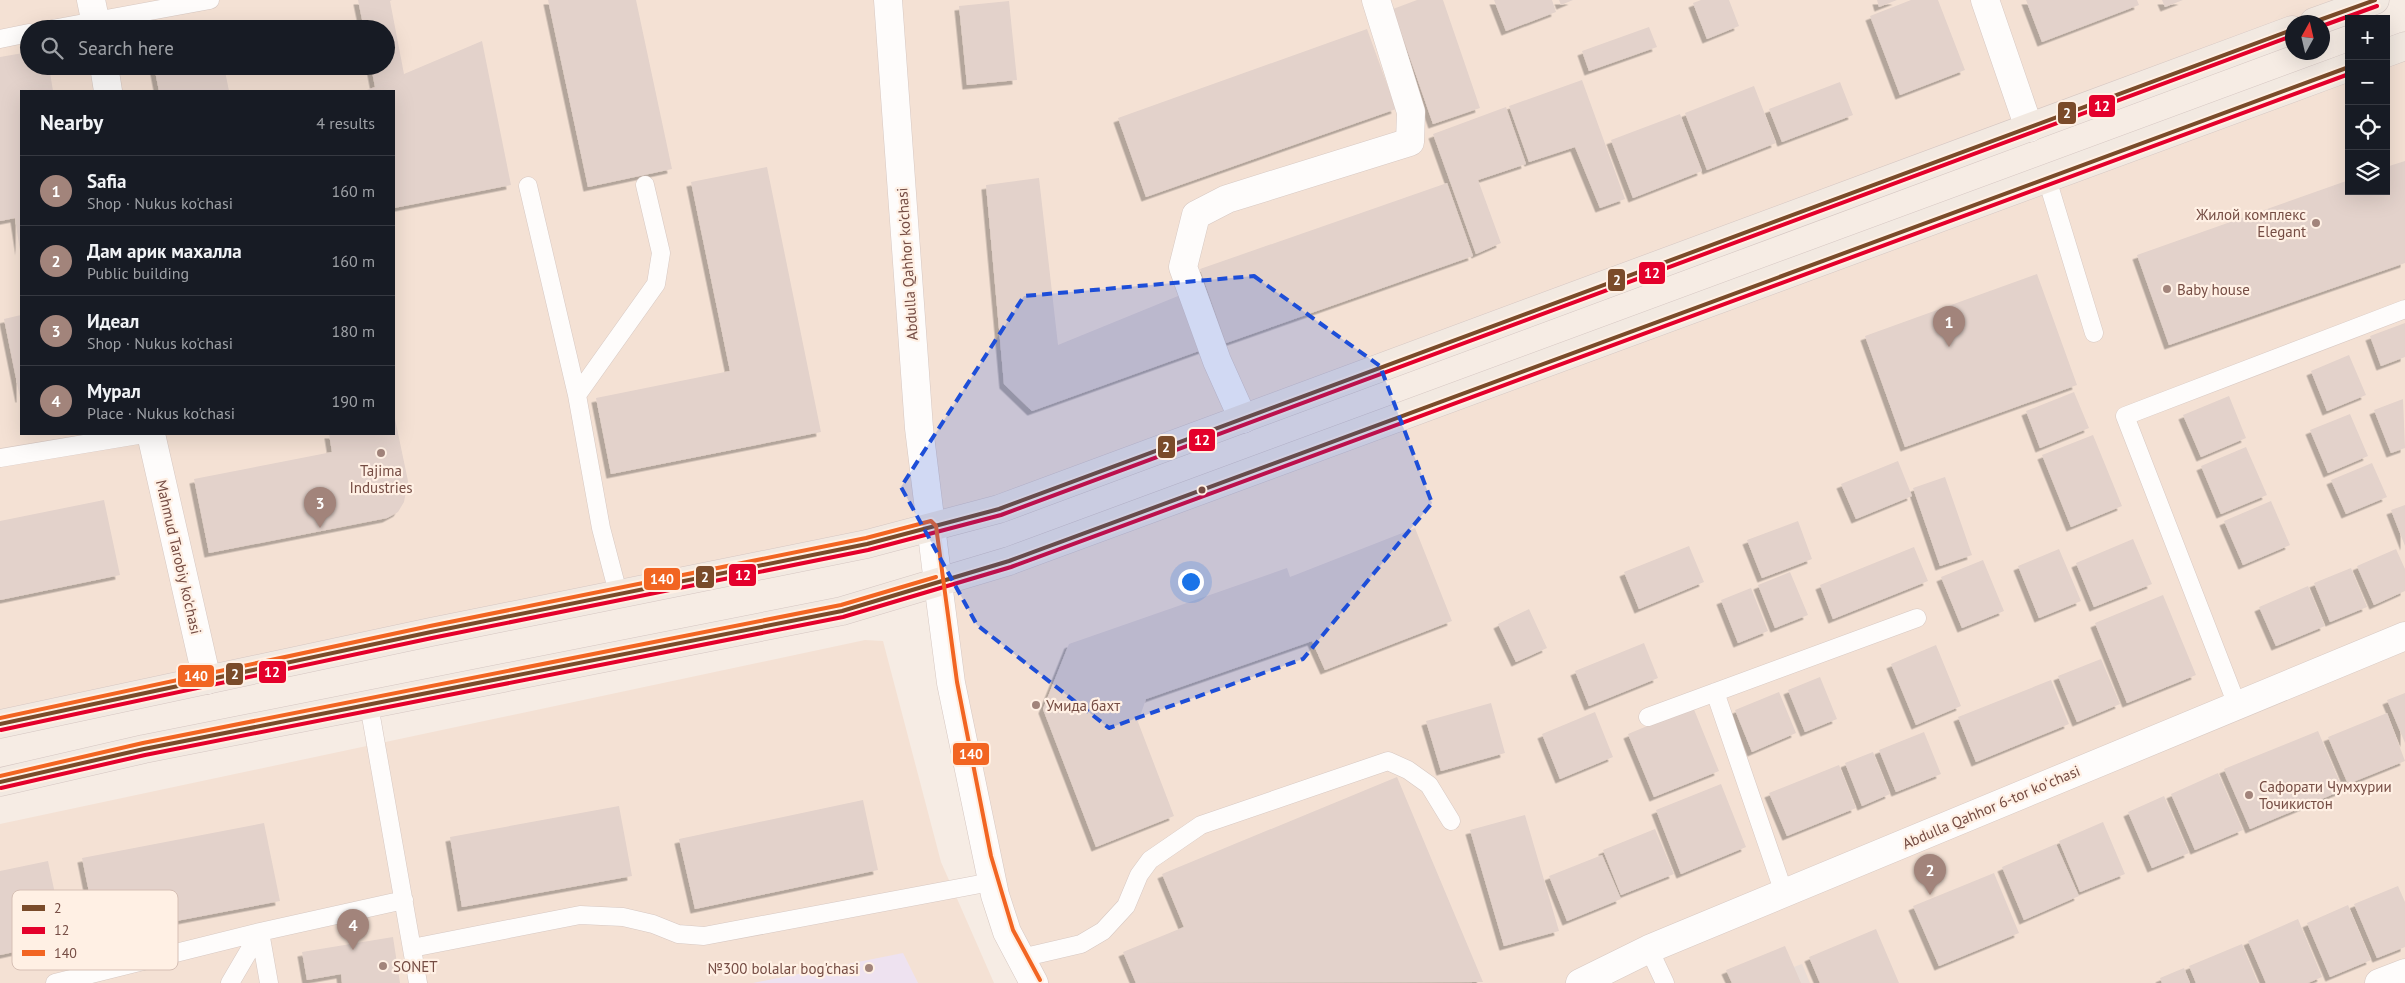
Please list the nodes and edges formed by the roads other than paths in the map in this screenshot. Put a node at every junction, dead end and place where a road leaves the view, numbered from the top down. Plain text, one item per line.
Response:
1 (210, 0) edge
2 (888, 0) edge
3 (1376, 0) edge
4 (1986, 0) edge
5 (2374, 0) edge
6 (94, 16) edge
7 (2330, 16) edge
8 (81, 20) edge
9 (2285, 33) edge
10 (20, 35) edge
11 (0, 39) edge
12 (2405, 46) edge
13 (2390, 52) edge
14 (2345, 68) edge
15 (105, 75) edge
16 (108, 90) edge
17 (2029, 128) junction
18 (2046, 179) junction
19 (645, 185) dead end
20 (528, 186) dead end
21 (2405, 309) edge
22 (2094, 333) dead end
23 (577, 395) junction
24 (1243, 419) junction
25 (138, 435) edge
26 (151, 435) edge
27 (0, 458) edge
28 (930, 527) junction
29 (938, 584) junction
30 (618, 593) junction
31 (1917, 618) dead end
32 (2405, 636) edge
33 (207, 680) junction
34 (1716, 692) junction
35 (369, 705) junction
36 (2237, 705) junction
37 (1648, 716) dead end
38 (0, 724) edge
39 (0, 782) edge
40 (1451, 821) dead end
41 (992, 882) junction
42 (1784, 893) junction
43 (404, 900) junction
44 (260, 932) junction
45 (412, 948) junction
46 (1649, 949) junction
47 (178, 952) edge
48 (1021, 958) junction
49 (107, 970) edge
50 (2405, 972) edge
51 (1606, 977) edge
52 (55, 983) edge
53 (230, 983) edge
54 (269, 983) edge
55 (418, 983) edge
56 (1034, 983) edge
57 (1580, 983) edge
58 (1665, 983) edge
59 (2379, 983) edge

1 - 6 lane
2 - 28 street, Abdulla Qahhor ko'chasi
3 - 24 street
4 - 17 street
5 - 7 main road
6 - 8 lane
9 - 17 main road
10 - 11 lane
12 - 13 main road
14 - 18 main road
15 - 16 street
17 - 24 main road
18 - 22 lane
18 - 29 main road
19 - 23 lane
20 - 23 lane
21 - 36 lane
23 - 30 lane
24 - 28 main road
25 - 27 lane
26 - 33 street, Mahmud Tarobiy ko'chasi
28 - 29 street, Abdulla Qahhor ko'chasi
28 - 30 main road
29 - 35 main road
29 - 41 street, Abdulla Qahhor ko'chasi
30 - 33 main road
31 - 34 lane
32 - 36 street, Abdulla Qahhor 6-tor koʻchasi
33 - 38 main road
34 - 37 lane
34 - 42 lane
35 - 39 main road
35 - 43 lane
36 - 42 street, Abdulla Qahhor 6-tor koʻchasi
40 - 48 lane
41 - 45 lane
41 - 48 street, Abdulla Qahhor ko'chasi
42 - 46 street, Abdulla Qahhor 6-tor koʻchasi
43 - 44 lane
43 - 45 lane
44 - 47 lane
44 - 53 lane
44 - 54 lane
45 - 55 lane
46 - 51 street, Abdulla Qahhor 6-tor koʻchasi
46 - 58 lane
48 - 56 street, Abdulla Qahhor ko'chasi
49 - 52 lane
50 - 59 street
51 - 57 street, Abdulla Qahhor 6-tor koʻchasi

